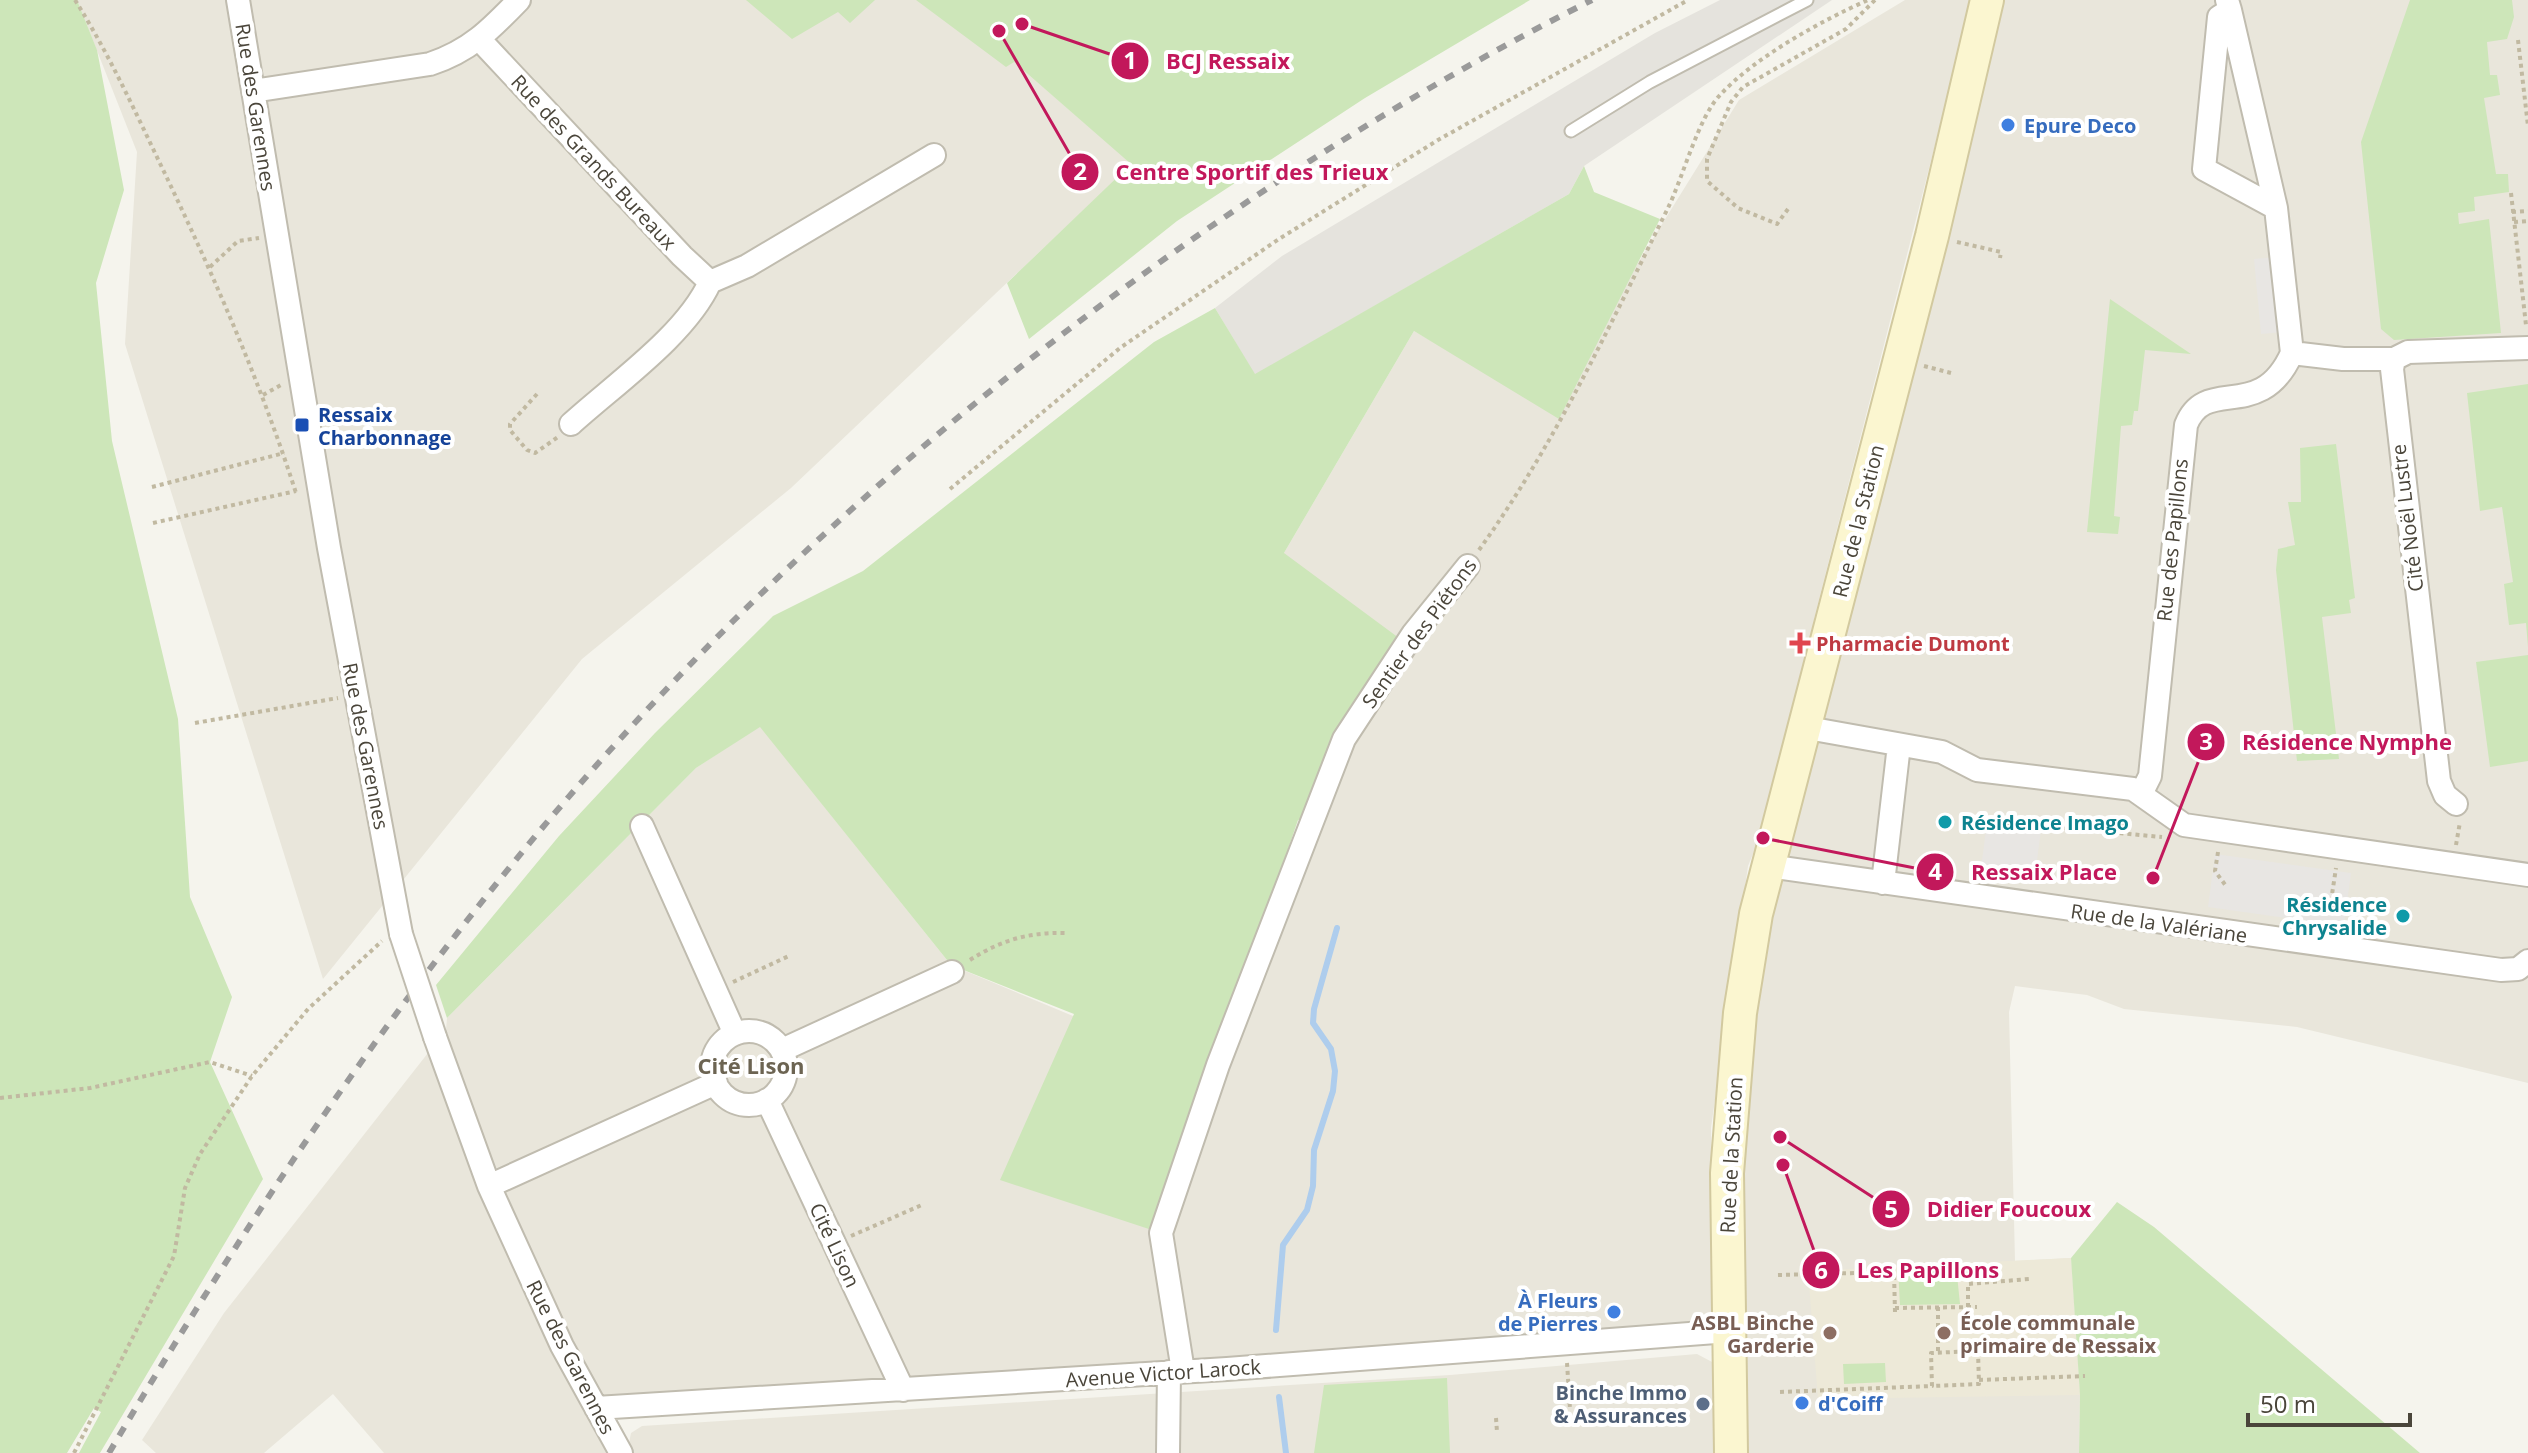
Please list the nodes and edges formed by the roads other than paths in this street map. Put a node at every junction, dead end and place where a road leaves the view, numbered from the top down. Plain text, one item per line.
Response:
1 (238, 0) edge
2 (519, 0) edge
3 (1807, 0) edge
4 (1987, 0) edge
5 (2228, 5) edge
6 (480, 40) junction
7 (253, 91) junction
8 (1571, 131) dead end
9 (934, 155) dead end
10 (2276, 208) junction
11 (710, 282) junction
12 (2528, 348) edge
13 (2292, 353) junction
14 (2394, 359) junction
15 (571, 424) road end
16 (1468, 566) road end
17 (1802, 727) junction
18 (1899, 745) junction
19 (2141, 794) junction
20 (2456, 804) dead end
21 (642, 826) dead end
22 (1768, 866) junction
23 (2528, 875) edge
24 (1883, 883) junction
25 (2528, 961) edge
26 (952, 972) road end
27 (735, 1034) junction
28 (782, 1050) junction
29 (716, 1083) junction
30 (767, 1100) junction
31 (489, 1186) junction
32 (1729, 1331) junction
33 (1176, 1372) junction
34 (903, 1390) junction
35 (596, 1408) junction
36 (621, 1453) edge
37 (1168, 1453) edge
38 (1731, 1453) edge

1 - 7 street, Rue des Garennes
2 - 6 street
3 - 8 lane
4 - 17 street, Rue de la Station
5 - 10 street
5 - 10 street
6 - 7 street
6 - 11 street, Rue des Grands Bureaux
7 - 31 street, Rue des Garennes, bridge
9 - 11 street
10 - 13 street
11 - 15 street
12 - 14 street
13 - 14 street
13 - 19 street, Rue des Papillons
14 - 20 street, Cité Noël Lustre
16 - 33 street, Sentier des Piétons
17 - 18 street
17 - 22 street, Rue de la Station
18 - 19 street
18 - 24 street
19 - 23 street
21 - 27 street
22 - 24 street, Rue de la Valériane
22 - 32 street, Rue de la Station
24 - 25 street, Rue de la Valériane
26 - 28 street
27 - 28 street
27 - 29 street
28 - 30 street
29 - 30 street
29 - 31 street
30 - 34 street, Cité Lison
31 - 35 street, Rue des Garennes
32 - 33 street, Avenue Victor Larock
32 - 38 street, Rue de la Station
33 - 34 street, Avenue Victor Larock
33 - 37 street, Sentier des Piétons
34 - 35 street, Avenue Victor Larock
35 - 36 street, Rue des Garennes

